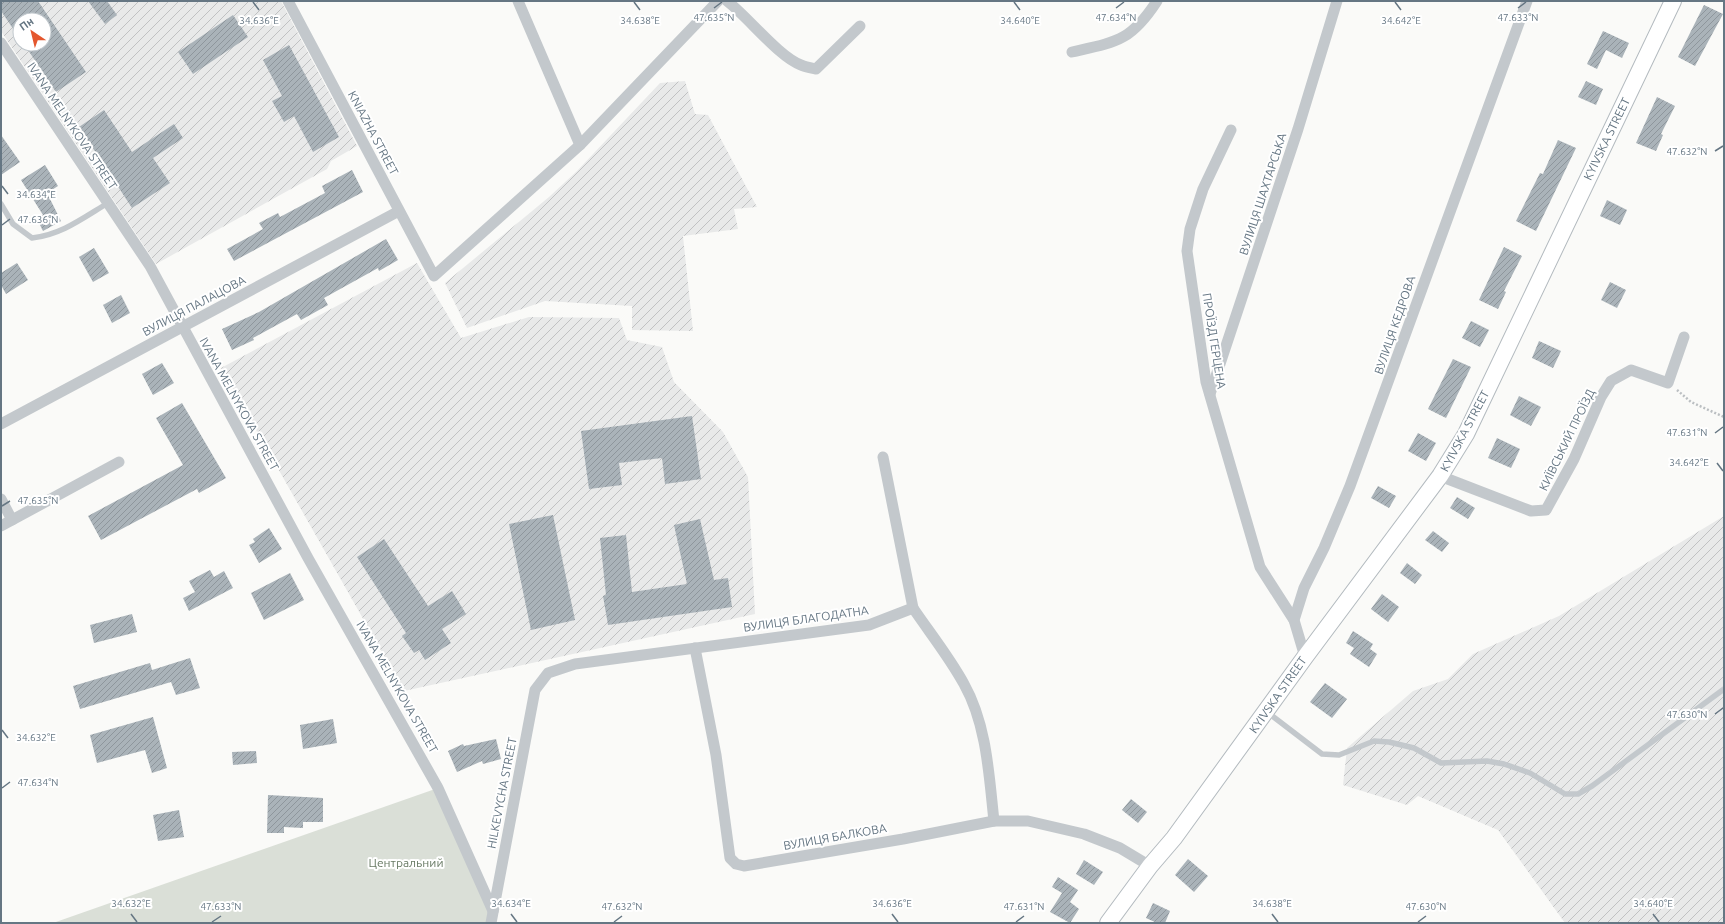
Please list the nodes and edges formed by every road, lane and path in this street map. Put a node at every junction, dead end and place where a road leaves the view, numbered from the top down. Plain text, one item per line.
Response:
1 (288, 1) edge
2 (518, 1) edge
3 (718, 1) edge
4 (727, 1) edge
5 (1156, 1) edge
6 (1337, 1) edge
7 (1527, 1) edge
8 (1673, 1) edge
9 (860, 26) dead end
10 (1, 43) edge
11 (1072, 52) dead end
12 (1231, 130) dead end
13 (580, 145) junction
14 (108, 203) junction
15 (1, 204) edge
16 (399, 211) junction
17 (182, 328) junction
18 (1684, 337) dead end
19 (1668, 383) junction
20 (1210, 394) junction
21 (1724, 417) edge
22 (1, 424) edge
23 (883, 457) dead end
24 (119, 462) dead end
25 (1440, 476) junction
26 (1, 499) edge
27 (12, 520) junction
28 (1, 526) edge
29 (913, 608) junction
30 (1294, 620) junction
31 (695, 648) junction
32 (1305, 656) junction
33 (1724, 689) edge
34 (1266, 712) junction
35 (994, 821) junction
36 (1150, 866) junction
37 (493, 911) junction
38 (491, 923) edge
39 (1108, 923) edge

1 - 16 street, KNIAZHA STREET
2 - 13 street
3 - 13 street
4 - 9 street
5 - 11 street
6 - 20 street, ВУЛИЦЯ ШАХТАРСЬКА
7 - 30 street, ВУЛИЦЯ КЕДРОВА
8 - 25 main road, KYIVSKA STREET
10 - 14 street, IVANA MELNYKOVA STREET
12 - 20 street, ПРОЇЗД ГЕРЦЕНА
13 - 16 street, KNIAZHA STREET
14 - 15 lane
14 - 17 street, IVANA MELNYKOVA STREET
16 - 17 street, ВУЛИЦЯ ПАЛАЦОВА
17 - 22 street, ВУЛИЦЯ ПАЛАЦОВА
17 - 37 street, IVANA MELNYKOVA STREET
18 - 19 street
19 - 21 path
19 - 25 street, КИЇВСЬКИЙ ПРОЇЗД
20 - 30 street, ПРОЇЗД ГЕРЦЕНА
23 - 29 street
24 - 27 street
25 - 32 main road, KYIVSKA STREET
26 - 27 street
27 - 28 street
29 - 31 street, ВУЛИЦЯ БЛАГОДАТНА
29 - 35 street
30 - 32 street
31 - 35 street, ВУЛИЦЯ БАЛКОВА
31 - 37 street, ВУЛИЦЯ БЛАГОДАТНА
32 - 34 main road, KYIVSKA STREET
33 - 34 lane
34 - 36 main road, KYIVSKA STREET
35 - 36 street, ВУЛИЦЯ БАЛКОВА
36 - 39 main road, KYIVSKA STREET
37 - 38 street

